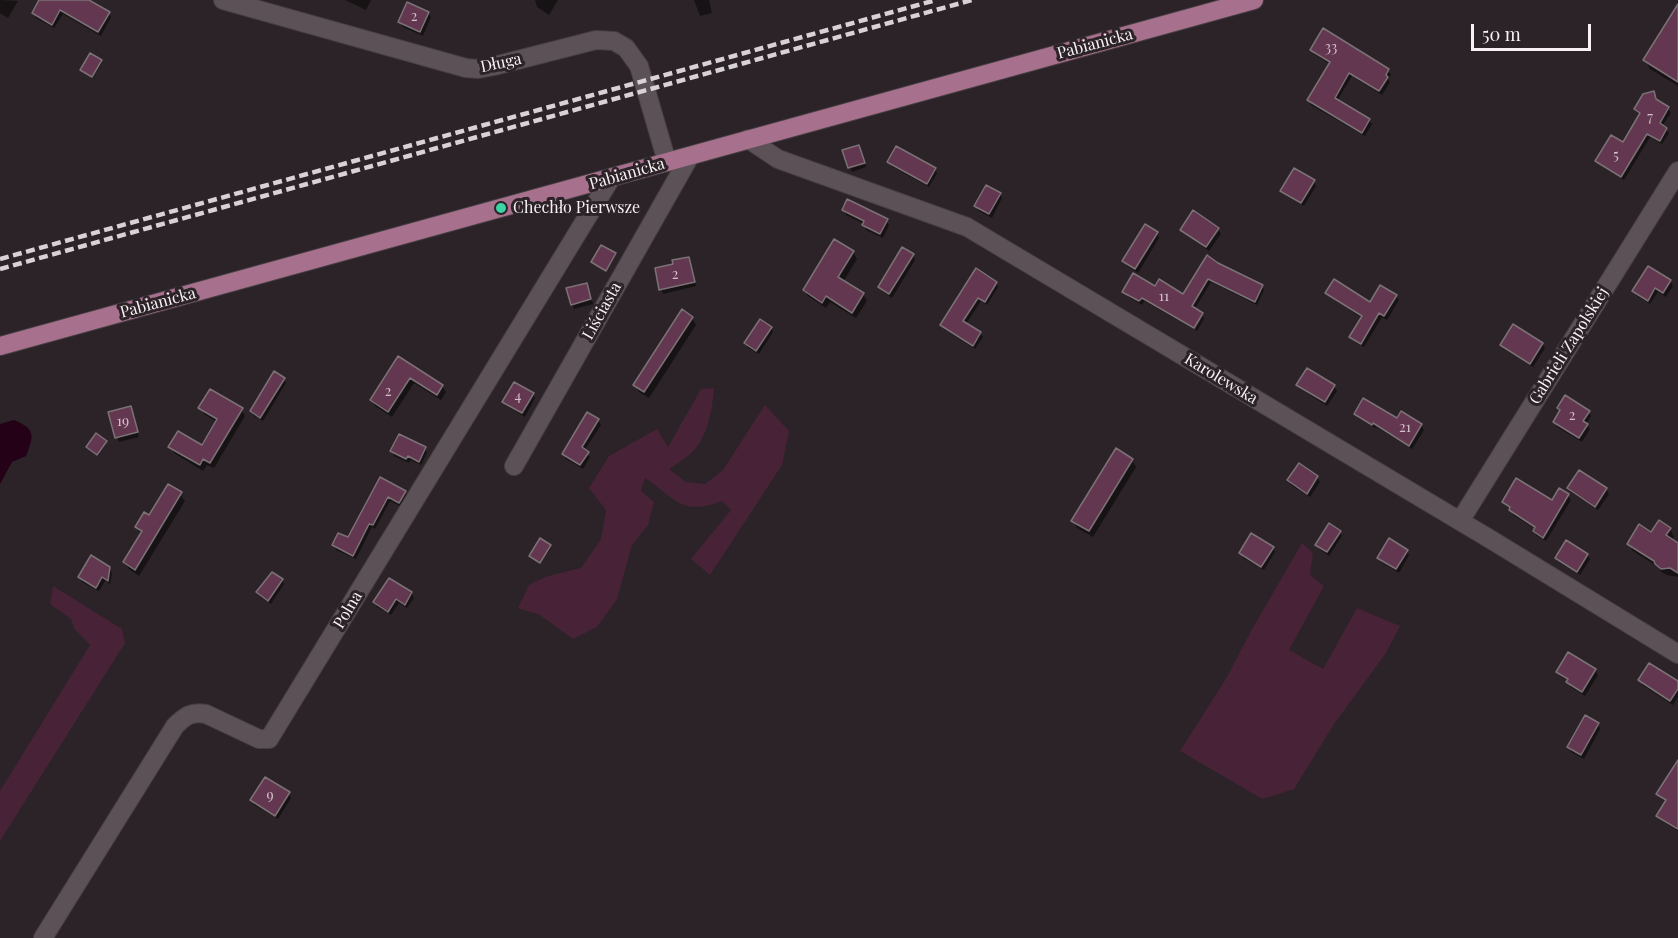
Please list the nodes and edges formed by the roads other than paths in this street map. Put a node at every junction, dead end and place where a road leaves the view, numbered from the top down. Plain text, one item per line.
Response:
1 (223, 0) edge
2 (1254, 0) edge
3 (748, 138) junction
4 (690, 156) junction
5 (667, 162) junction
6 (1678, 171) edge
7 (611, 178) junction
8 (0, 346) edge
9 (514, 466) dead end
10 (1460, 522) junction
11 (1678, 654) edge
12 (43, 938) edge

1 - 5 street, Długa
2 - 3 main road, Pabianicka
3 - 4 main road, Pabianicka
3 - 10 street, Karolewska
4 - 5 main road, Pabianicka
4 - 9 street, Liściasta
5 - 7 main road, Pabianicka
6 - 10 street, Gabrieli Zapolskiej
7 - 8 main road, Pabianicka
7 - 12 street, Polna
10 - 11 street, Karolewska

